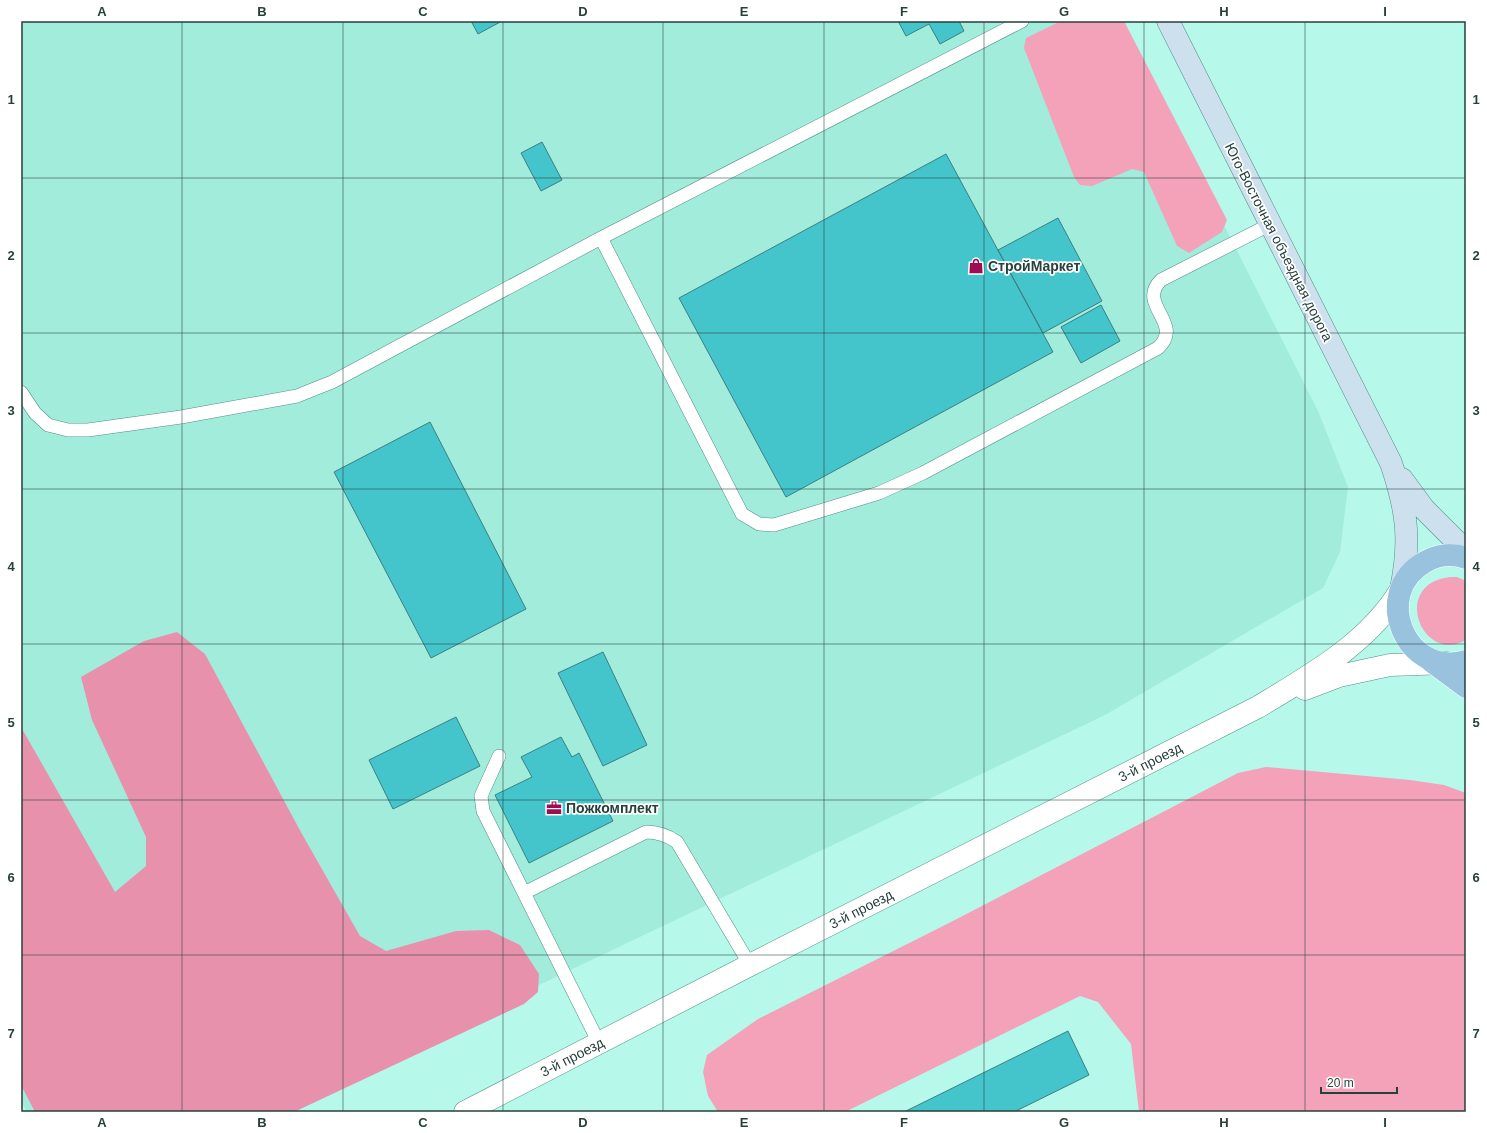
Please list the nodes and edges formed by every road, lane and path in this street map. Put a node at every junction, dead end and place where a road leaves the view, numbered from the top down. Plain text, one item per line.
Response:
1 (1022, 21) edge
2 (1168, 21) edge
3 (1271, 224) junction
4 (601, 238) junction
5 (21, 392) edge
6 (1390, 463) junction
7 (1466, 551) edge
8 (1466, 558) edge
9 (1401, 589) junction
10 (1443, 660) edge
11 (1339, 676) junction
12 (1466, 688) edge
13 (1258, 707) junction
14 (499, 756) dead end
15 (524, 893) junction
16 (750, 965) junction
17 (599, 1043) junction
18 (465, 1112) edge

1 - 4 lane
2 - 3 main road, Юго-Восточная объездная дорога
3 - 4 lane
3 - 6 main road, Юго-Восточная объездная дорога
4 - 5 lane
6 - 7 main road
6 - 9 main road
8 - 9 main road
9 - 10 main road
9 - 13 street
10 - 11 street
10 - 12 main road
11 - 12 street
11 - 13 street
13 - 16 street, 3-й проезд
14 - 15 lane
15 - 16 lane
15 - 17 lane
16 - 17 street, 3-й проезд
17 - 18 street, 3-й проезд

